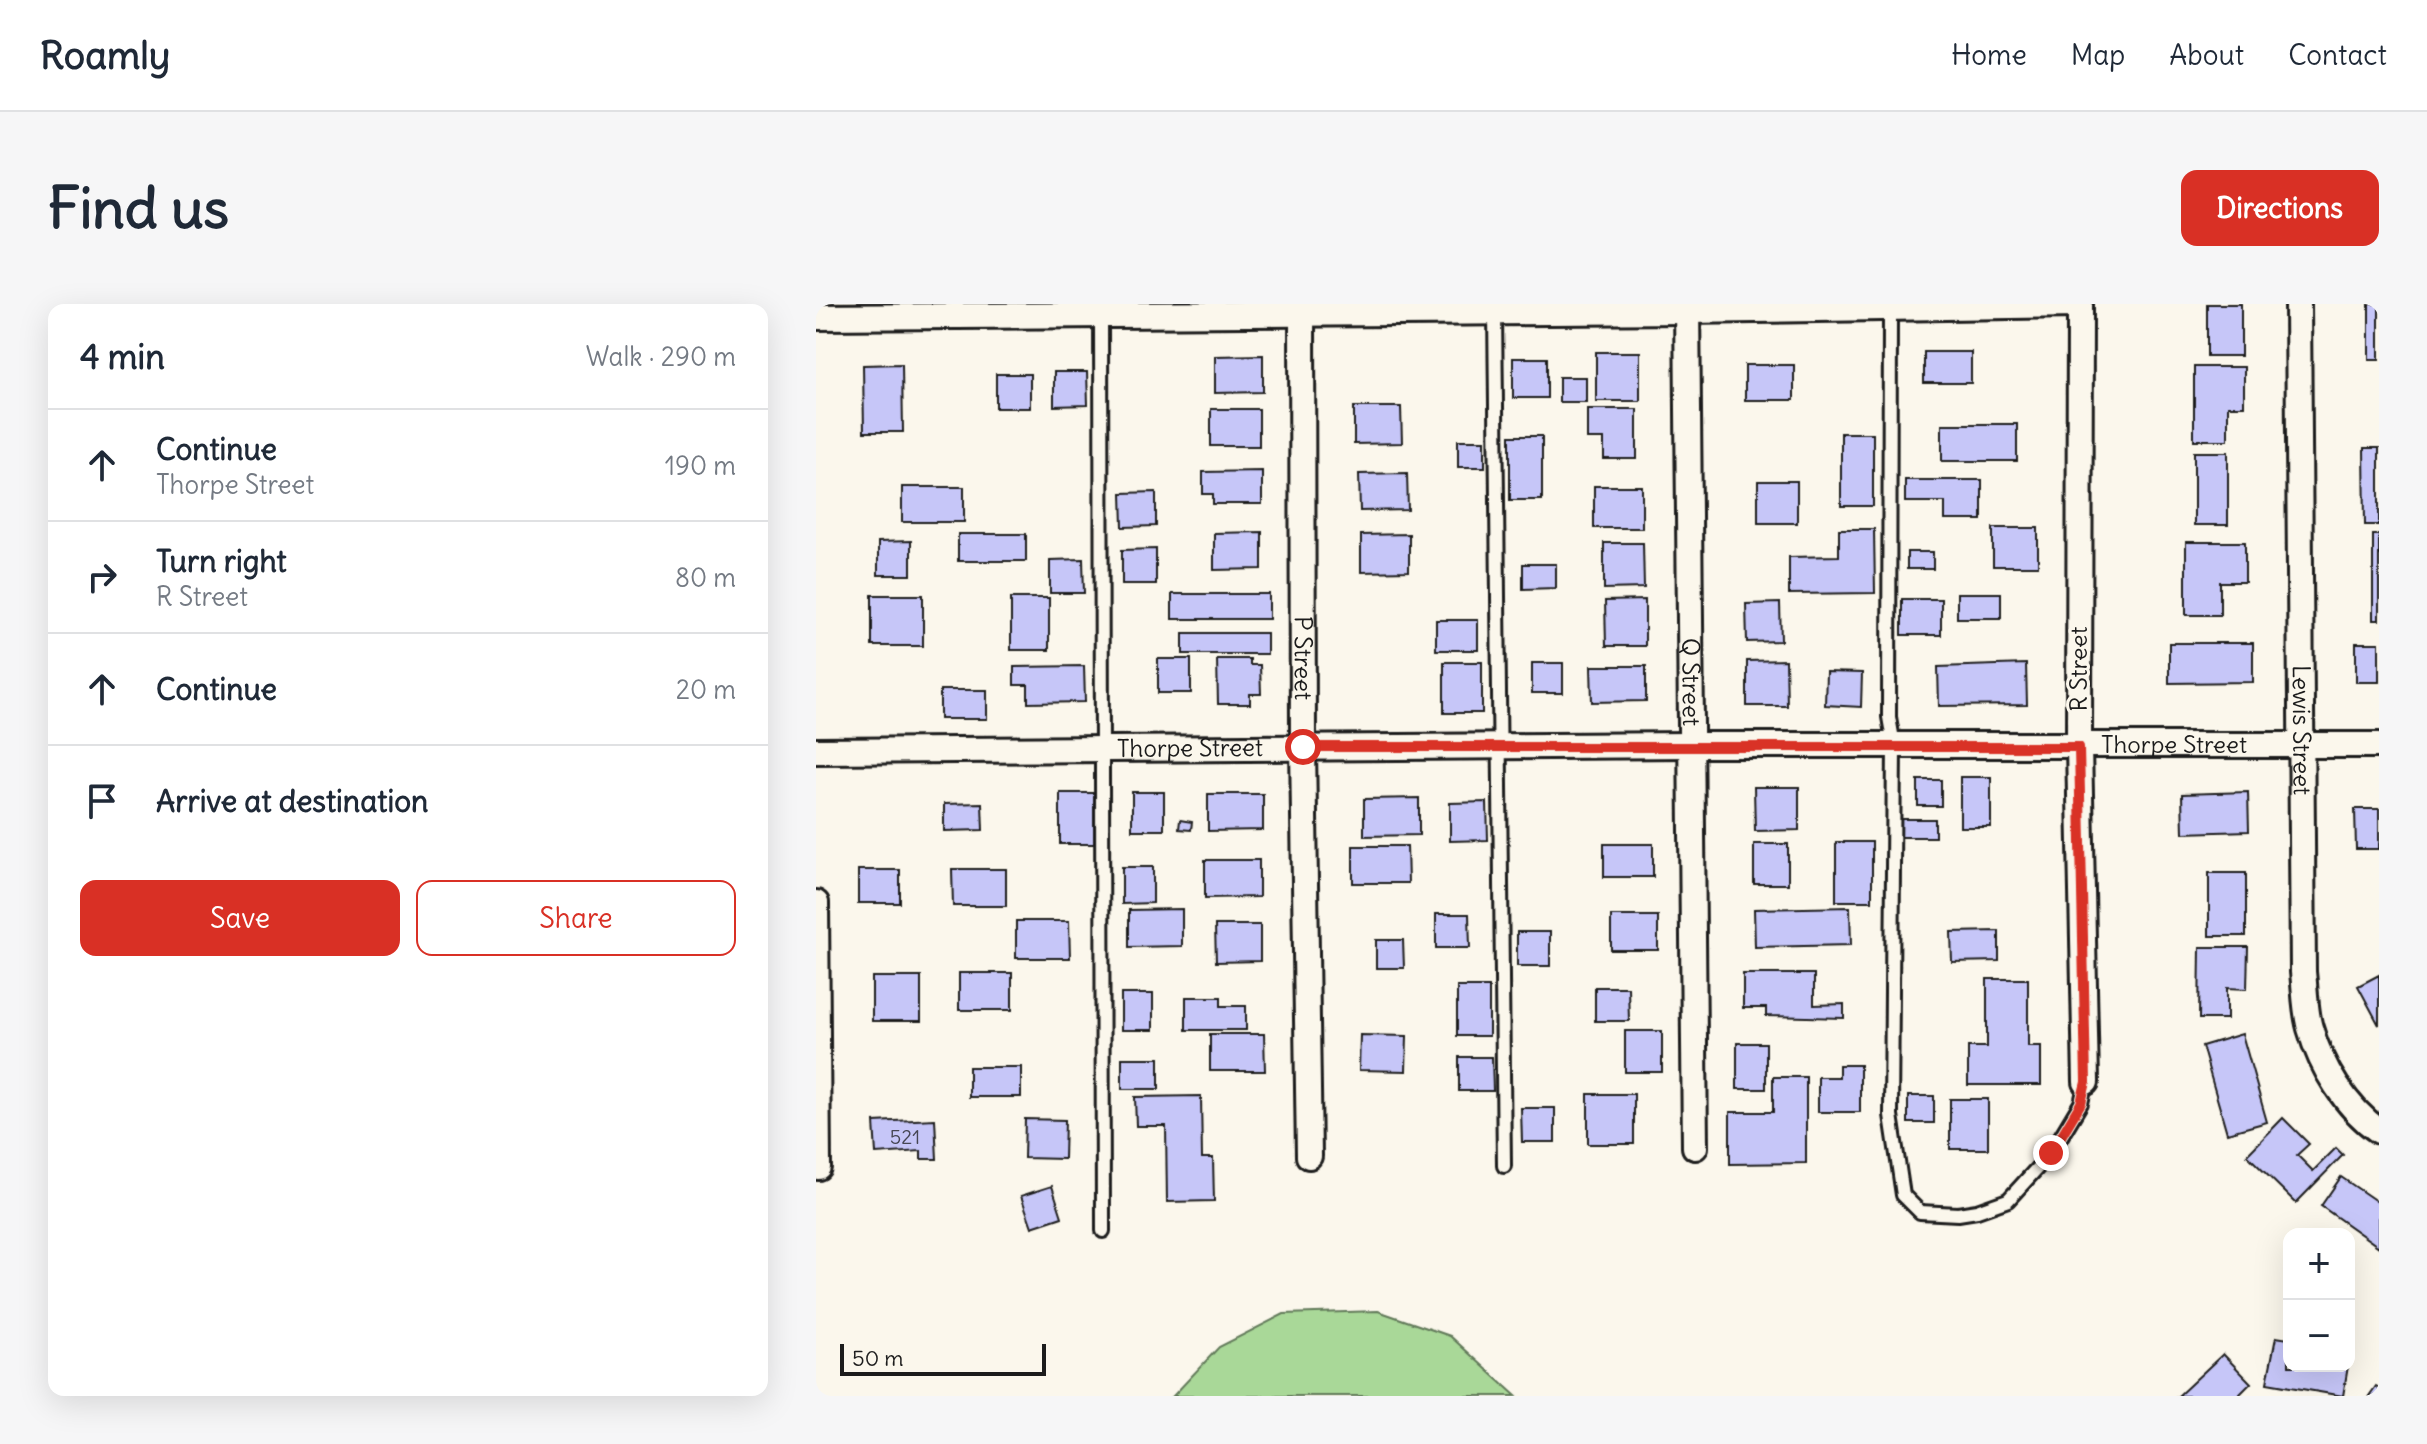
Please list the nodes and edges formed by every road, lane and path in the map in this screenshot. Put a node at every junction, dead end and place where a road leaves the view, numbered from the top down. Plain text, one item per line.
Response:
1 (2080, 304) edge
2 (2298, 304) edge
3 (1687, 307) edge
4 (1495, 308) edge
5 (1890, 308) junction
6 (1302, 309) edge
7 (1101, 310) edge
8 (816, 317) edge
9 (1692, 745) junction
10 (2379, 745) edge
11 (1894, 746) junction
12 (2303, 746) junction
13 (1303, 747) junction
14 (1500, 747) junction
15 (2079, 747) junction
16 (1102, 749) junction
17 (816, 751) edge
18 (816, 903) edge
19 (2086, 1082) joint
20 (2379, 1131) edge
21 (1695, 1147) dead end
22 (1309, 1156) dead end
23 (1504, 1166) dead end
24 (818, 1167) dead end
25 (1103, 1231) dead end

1 - 5 street
1 - 15 street, R Street
2 - 12 street, Lewis Street
3 - 4 street
3 - 5 street
3 - 9 street, Q Street
4 - 6 street
4 - 14 lane
5 - 11 lane
6 - 7 street
6 - 13 street, P Street
7 - 8 street
7 - 16 lane
9 - 11 street, Thorpe Street
9 - 14 street, Thorpe Street
9 - 21 street, Q Street
10 - 12 street, Thorpe Street
11 - 15 street, Thorpe Street
11 - 19 lane
12 - 15 street, Thorpe Street
12 - 20 street, Lewis Street
13 - 14 street, Thorpe Street
13 - 16 street, Thorpe Street
13 - 22 street, P Street
14 - 23 lane
15 - 19 street, R Street
16 - 17 street, Thorpe Street
16 - 25 lane
18 - 24 street

